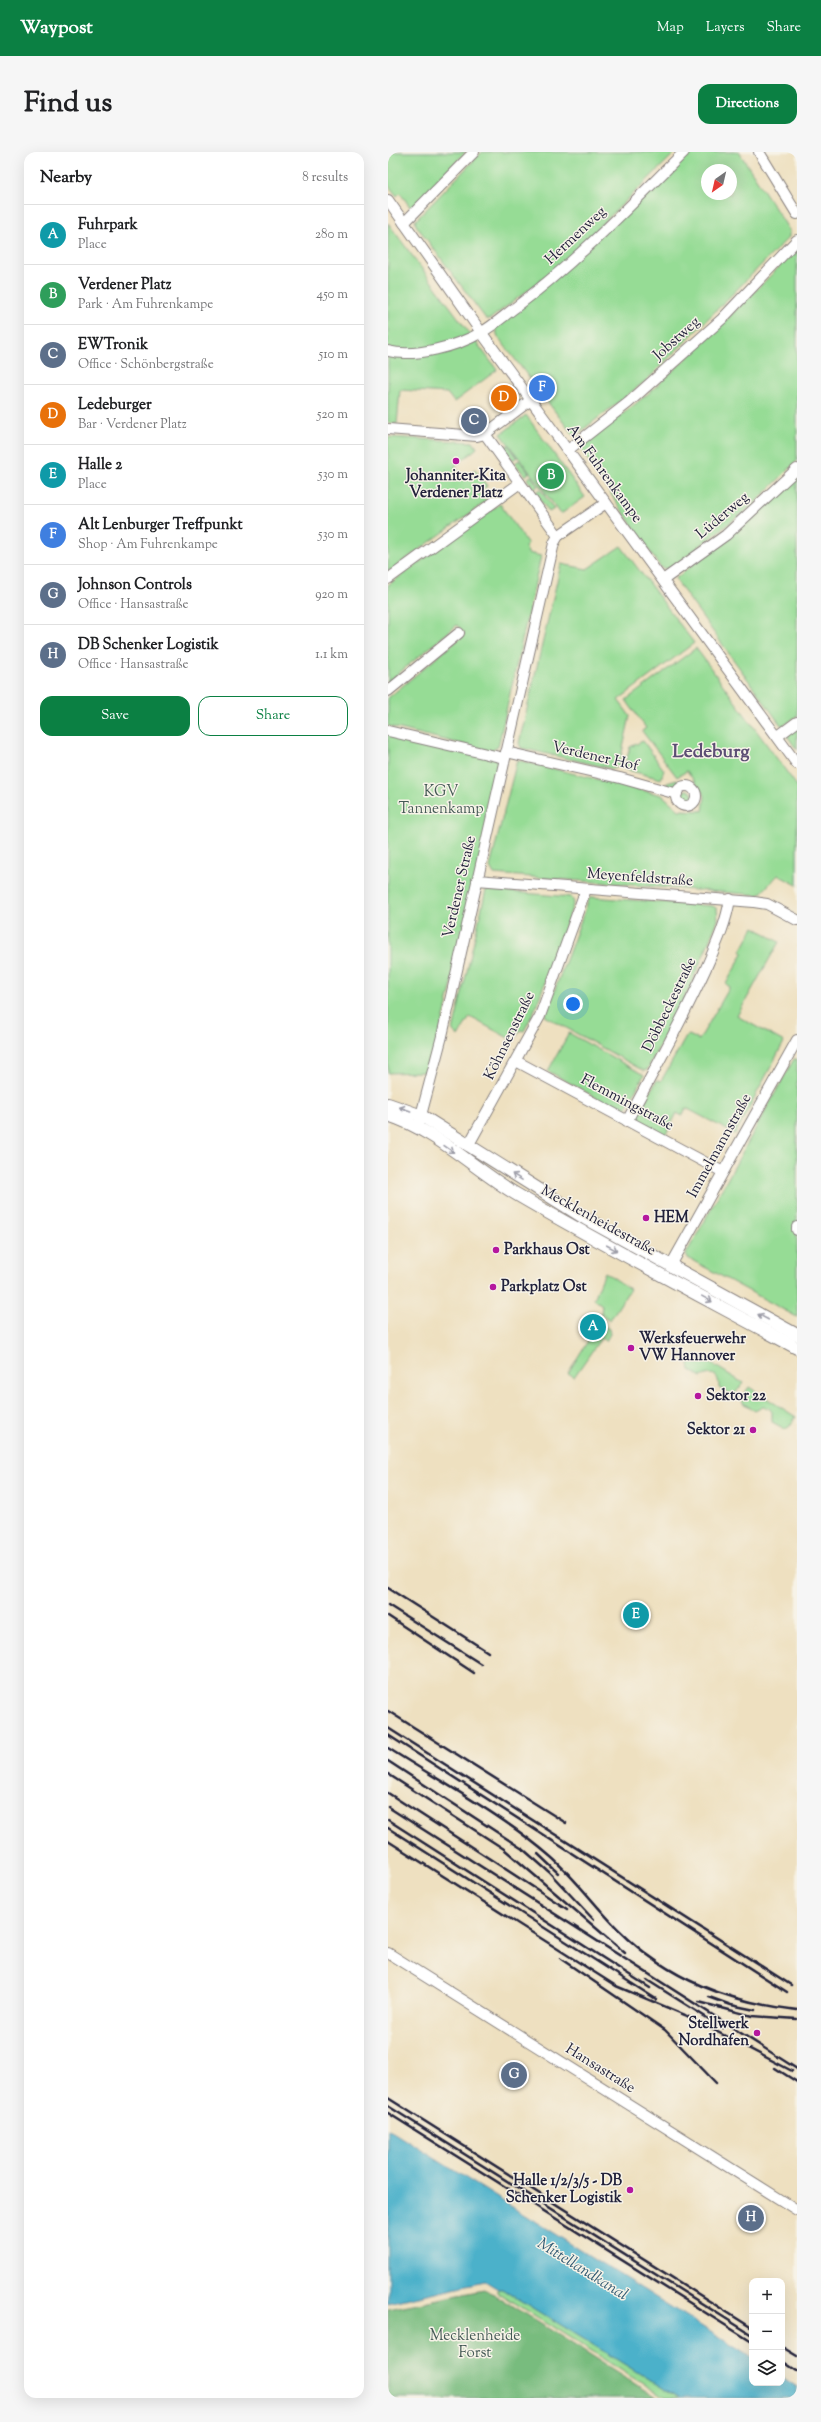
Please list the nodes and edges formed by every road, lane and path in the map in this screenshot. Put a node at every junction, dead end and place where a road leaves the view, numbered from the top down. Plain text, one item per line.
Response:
1 (474, 152) edge
2 (684, 152) edge
3 (759, 152) edge
4 (388, 200) edge
5 (797, 214) edge
6 (404, 223) junction
7 (797, 240) edge
8 (481, 332) junction
9 (388, 351) edge
10 (531, 400) junction
11 (388, 429) edge
12 (485, 434) junction
13 (568, 450) junction
14 (797, 469) edge
15 (520, 483) junction
16 (606, 503) junction
17 (558, 536) junction
18 (388, 579) edge
19 (663, 580) junction
20 (459, 633) dead end
21 (388, 691) edge
22 (797, 722) edge
23 (388, 731) edge
24 (778, 736) junction
25 (505, 755) junction
26 (797, 764) edge
27 (677, 794) dead end
28 (477, 880) junction
29 (586, 889) junction
30 (730, 899) junction
31 (797, 920) edge
32 (796, 1045) edge
33 (516, 1061) junction
34 (388, 1104) edge
35 (388, 1115) edge
36 (419, 1121) junction
37 (627, 1121) junction
38 (468, 1146) junction
39 (723, 1172) junction
40 (586, 1219) junction
41 (566, 1222) junction
42 (670, 1267) junction
43 (673, 1281) junction
44 (797, 1335) edge
45 (797, 1348) edge
46 (388, 1953) edge
47 (797, 2210) edge

1 - 6 street
2 - 8 street, Hermenweg
3 - 5 street
4 - 6 street, Am Fuhrenkampe
6 - 8 street, Am Fuhrenkampe
7 - 13 street, Jobstweg
8 - 9 street, Hermenweg
8 - 10 street, Am Fuhrenkampe
10 - 12 street
10 - 13 street, Am Fuhrenkampe
11 - 12 street
12 - 15 street
13 - 16 street, Am Fuhrenkampe
14 - 19 street, Lüderweg
15 - 17 street
15 - 18 street
16 - 17 street
16 - 19 street, Am Fuhrenkampe
17 - 25 street, Verdener Straße
19 - 24 street, Am Fuhrenkampe
20 - 21 street
22 - 24 street
23 - 25 street, Verdener Hof
24 - 26 street, Am Fuhrenkampe
25 - 27 street, Verdener Hof
25 - 28 street, Verdener Straße
28 - 29 street, Meyenfeldstraße
28 - 36 street, Verdener Straße
29 - 30 street, Meyenfeldstraße
29 - 33 street, Köhnsenstraße
30 - 31 street, Meyenfeldstraße
30 - 37 street, Döbbeckestraße
32 - 39 street, Immelmannstraße
33 - 37 street, Flemmingstraße
33 - 38 street, Köhnsenstraße
36 -> 34 main road, Mecklenheidestraße
35 - 36 main road, Mecklenheidestraße
36 - 38 main road, Mecklenheidestraße
36 -> 41 main road, Mecklenheidestraße
37 - 39 street, Flemmingstraße
40 -> 38 main road, Mecklenheidestraße
39 - 42 street, Immelmannstraße
40 - 41 main road
40 - 42 main road, Mecklenheidestraße
41 -> 43 main road, Mecklenheidestraße
42 - 43 main road
44 -> 42 main road, Mecklenheidestraße
43 -> 45 main road, Mecklenheidestraße
46 - 47 street, Hansastraße

